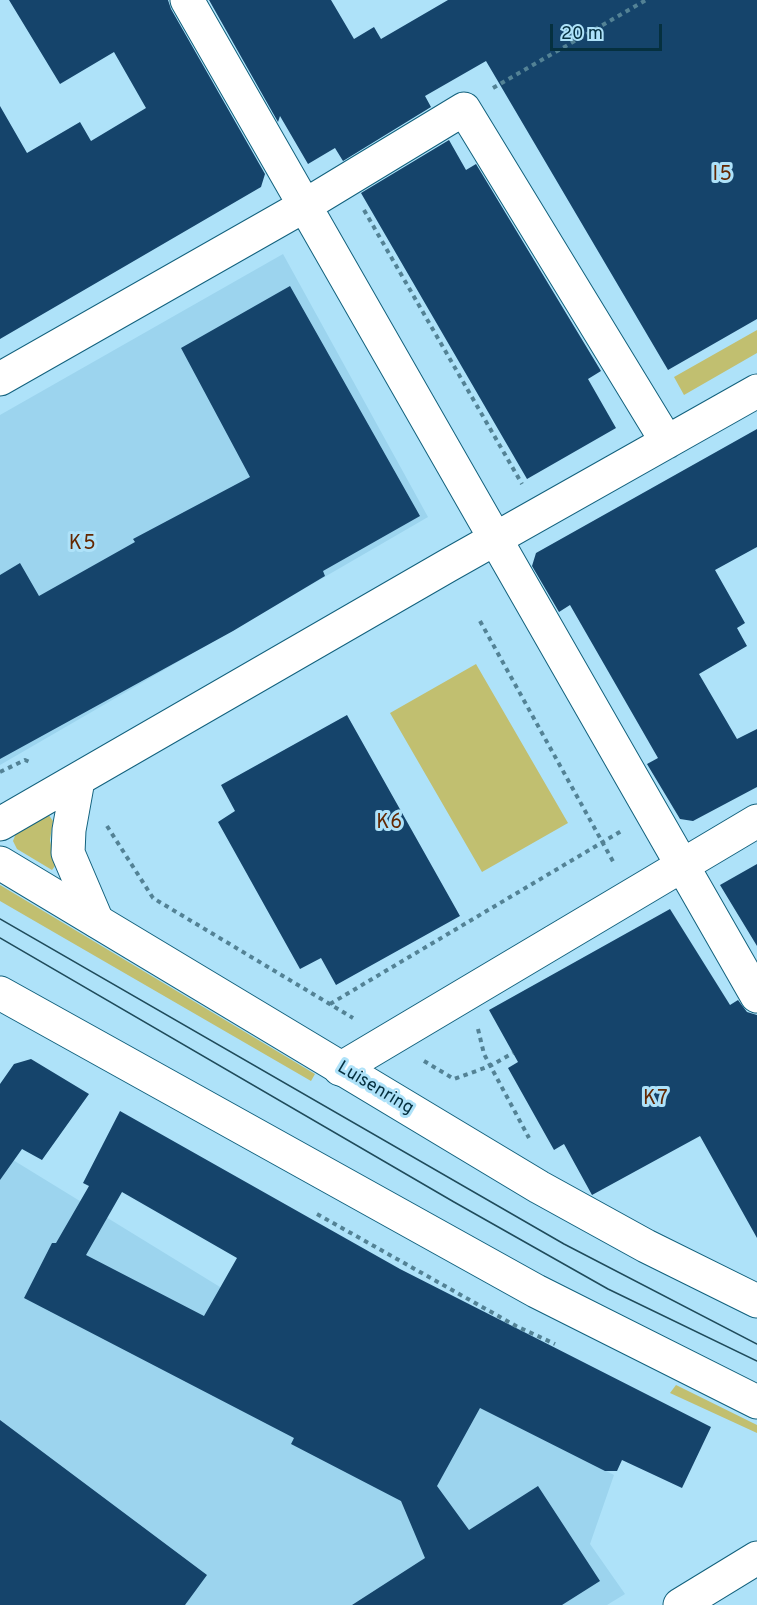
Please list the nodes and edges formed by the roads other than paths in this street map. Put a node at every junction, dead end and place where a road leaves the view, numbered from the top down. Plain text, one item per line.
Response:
1 (186, 0) edge
2 (304, 206) junction
3 (0, 379) edge
4 (757, 391) edge
5 (667, 442) junction
6 (495, 539) junction
7 (78, 780) junction
8 (757, 821) edge
9 (0, 824) edge
10 (0, 863) edge
11 (682, 864) junction
12 (97, 921) junction
13 (0, 993) edge
14 (757, 996) edge
15 (340, 1069) junction
16 (757, 1301) edge
17 (757, 1402) edge
18 (757, 1558) edge
19 (691, 1602) edge

1 - 2 street
2 - 3 street
2 - 5 street
2 - 6 street
4 - 5 street
5 - 6 street
6 - 7 street
6 - 11 street
7 - 9 street
7 - 12 street
8 - 11 street
10 - 12 street, Luisenring
11 - 14 street
11 - 15 street
12 - 15 street, Luisenring
13 - 17 street
15 - 16 street, Luisenring
18 - 19 street

